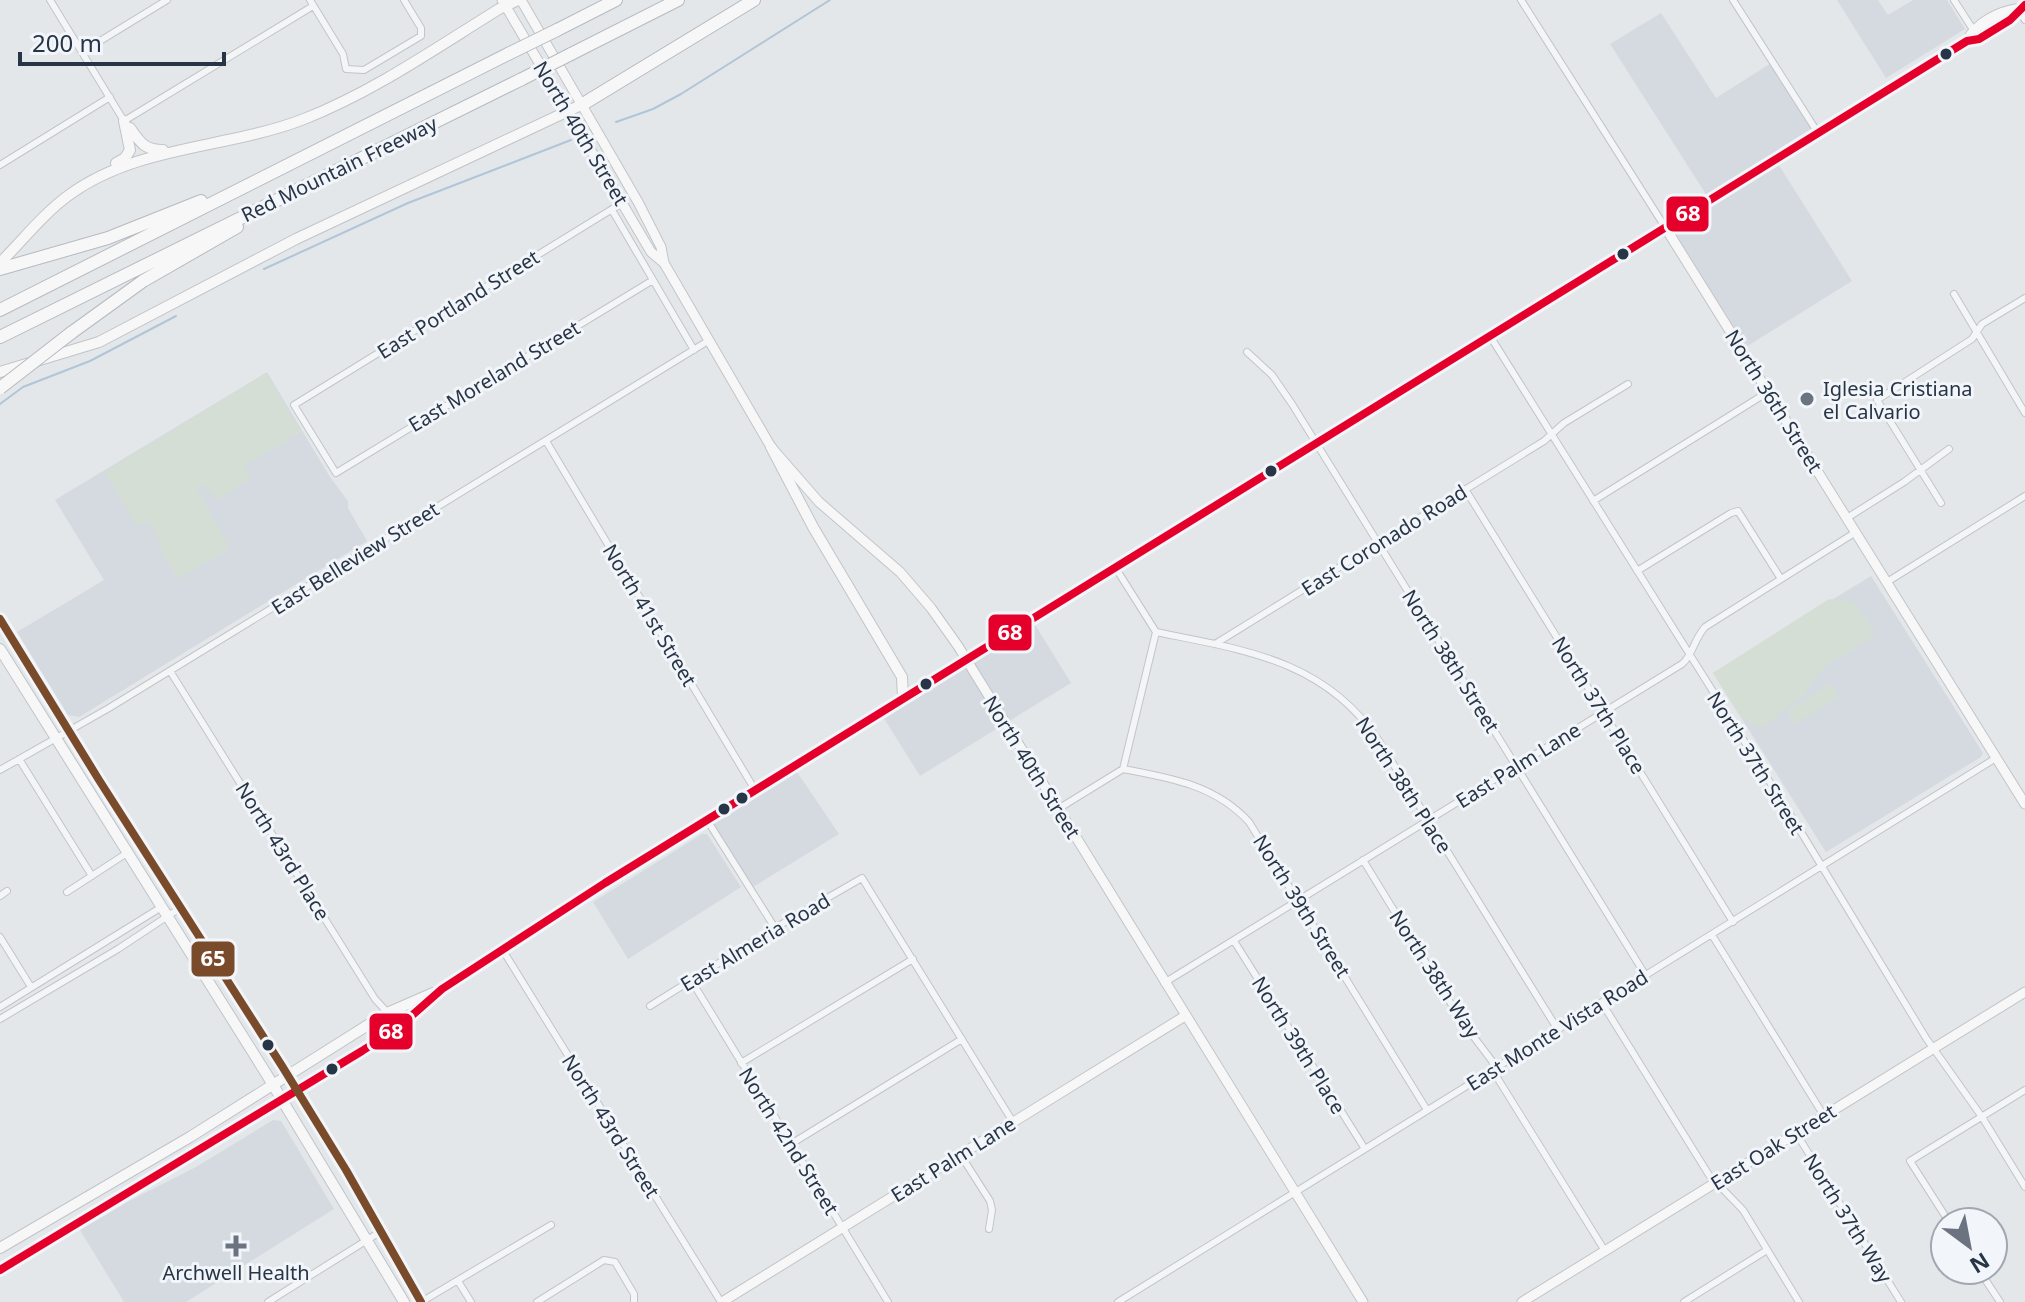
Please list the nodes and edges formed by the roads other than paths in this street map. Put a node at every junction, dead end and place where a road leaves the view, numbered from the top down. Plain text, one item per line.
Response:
1 (50, 0) edge
2 (167, 0) edge
3 (404, 0) edge
4 (519, 0) edge
5 (616, 0) edge
6 (678, 0) edge
7 (754, 0) edge
8 (1521, 0) edge
9 (1733, 0) edge
10 (1954, 0) edge
11 (312, 3) edge
12 (504, 3) edge
13 (2022, 7) edge
14 (2025, 20) edge
15 (1973, 37) junction
16 (82, 52) junction
17 (110, 97) junction
18 (583, 104) junction
19 (568, 112) junction
20 (124, 121) junction
21 (1818, 133) junction
22 (185, 150) junction
23 (310, 153) junction
24 (0, 165) edge
25 (71, 193) junction
26 (280, 200) junction
27 (622, 203) junction
28 (612, 210) junction
29 (1665, 227) junction
30 (664, 263) junction
31 (0, 266) edge
32 (653, 280) junction
33 (1954, 294) dead end
34 (2025, 298) edge
35 (0, 310) edge
36 (1977, 331) junction
37 (1490, 336) junction
38 (0, 337) edge
39 (708, 341) junction
40 (694, 350) junction
41 (1247, 352) dead end
42 (0, 372) edge
43 (1628, 384) dead end
44 (0, 388) edge
45 (1768, 392) junction
46 (2025, 396) edge
47 (2017, 401) junction
48 (2025, 413) edge
49 (1552, 434) junction
50 (546, 441) junction
51 (1316, 443) junction
52 (771, 447) junction
53 (1949, 449) dead end
54 (1920, 470) junction
55 (336, 473) joint
56 (1465, 489) junction
57 (2025, 496) edge
58 (1593, 501) junction
59 (1941, 503) dead end
60 (1847, 518) junction
61 (1856, 532) junction
62 (1378, 543) junction
63 (1115, 567) junction
64 (1637, 571) junction
65 (1781, 579) junction
66 (1887, 582) junction
67 (0, 619) edge
68 (0, 632) edge
69 (1156, 632) junction
70 (1215, 644) junction
71 (0, 649) edge
72 (1690, 657) junction
73 (966, 659) junction
74 (170, 671) junction
75 (37, 679) junction
76 (903, 698) junction
77 (1604, 712) junction
78 (69, 732) junction
79 (55, 739) junction
80 (1996, 758) junction
81 (19, 759) junction
82 (1516, 766) junction
83 (1123, 769) junction
84 (0, 770) edge
85 (2020, 787) edge
86 (755, 790) junction
87 (2025, 804) edge
88 (1058, 809) junction
89 (707, 820) junction
90 (1429, 820) junction
91 (127, 853) junction
92 (1363, 860) junction
93 (1820, 868) junction
94 (92, 876) junction
95 (67, 892) dead end
96 (1298, 901) junction
97 (180, 908) junction
98 (163, 913) junction
99 (1733, 922) junction
100 (775, 928) junction
101 (1712, 935) junction
102 (0, 937) edge
103 (1234, 941) junction
104 (502, 949) junction
105 (913, 959) junction
106 (1646, 976) junction
107 (691, 980) junction
108 (1164, 983) junction
109 (31, 987) junction
110 (442, 989) junction
111 (2025, 992) edge
112 (1602, 1003) junction
113 (650, 1006) dead end
114 (0, 1007) edge
115 (387, 1013) junction
116 (1185, 1016) junction
117 (0, 1019) edge
118 (400, 1026) junction
119 (1558, 1030) junction
120 (962, 1039) junction
121 (1933, 1048) junction
122 (741, 1063) junction
123 (1495, 1069) junction
124 (288, 1075) junction
125 (272, 1085) junction
126 (2025, 1090) edge
127 (298, 1091) junction
128 (282, 1101) junction
129 (1427, 1110) junction
130 (1824, 1116) junction
131 (1982, 1117) junction
132 (1013, 1122) junction
133 (1796, 1133) junction
134 (791, 1144) junction
135 (1365, 1149) junction
136 (960, 1154) junction
137 (111, 1182) junction
138 (1716, 1182) junction
139 (2025, 1187) edge
140 (93, 1191) junction
141 (1295, 1192) junction
142 (122, 1196) junction
143 (1939, 1206) edge
144 (103, 1207) junction
145 (551, 1225) dead end
146 (842, 1227) junction
147 (989, 1229) dead end
148 (380, 1232) junction
149 (366, 1241) junction
150 (0, 1248) edge
151 (1767, 1250) junction
152 (1605, 1251) junction
153 (3, 1264) edge
154 (458, 1281) junction
155 (1695, 1299) edge
156 (268, 1302) edge
157 (404, 1302) edge
158 (421, 1302) edge
159 (471, 1302) edge
160 (537, 1302) edge
161 (634, 1302) edge
162 (721, 1302) edge
163 (888, 1302) edge
164 (1118, 1302) edge
165 (1363, 1302) edge
166 (1522, 1302) edge
167 (1684, 1302) edge
168 (1799, 1302) edge
169 (1901, 1302) edge

1 - 16 street
2 - 16 street
3 - 11 street
4 - 12 main road
4 - 18 main road, North 40th Street
5 - 23 highway, Red Mountain Freeway, bridge
6 - 26 highway, Red Mountain Freeway, bridge
7 - 18 highway
8 - 29 street, North 36th Street
9 - 21 street
10 - 15 street
11 - 20 street
12 - 19 main road, North 40th Street
12 - 22 main road
13 - 14 street
13 - 15 main road
15 - 21 main road
16 - 17 street
17 - 20 street
17 - 24 street
18 - 19 main road
18 - 30 main road, North 40th Street
19 - 27 main road, North 40th Street
19 - 42 main road
20 - 22 main road
20 - 25 main road
21 - 29 main road
22 - 25 main road
23 - 31 highway
23 - 35 highway, Red Mountain Freeway
25 - 31 main road
26 - 38 highway, Red Mountain Freeway
26 - 44 highway, bridge
27 - 28 street, East Portland Street
27 - 30 main road, North 40th Street
28 - 32 street
28 - 55 street, East Portland Street
29 - 37 main road
29 - 45 main road, North 36th Street
30 - 39 main road, North 40th Street
32 - 40 street
32 - 55 street, East Moreland Street
33 - 36 street
34 - 36 street
36 - 47 street
36 - 54 street
37 - 49 street, North 37th Street
37 - 51 main road
39 - 40 street, East Belleview Street
39 - 52 main road, North 40th Street
40 - 50 street, East Belleview Street
41 - 51 street, North 38th Street
43 - 49 street
45 - 58 street
45 - 60 main road, North 36th Street
46 - 47 street
47 - 48 street
49 - 56 street, East Coronado Road
49 - 58 street, North 37th Street
50 - 74 street, East Belleview Street
50 - 86 street, North 41st Street
51 - 62 street, North 38th Street
51 - 63 main road
52 - 73 main road, North 40th Street
52 - 76 main road
53 - 54 street
54 - 59 street
54 - 60 street
56 - 62 street, East Coronado Road
56 - 77 street, North 37th Place
57 - 66 street
58 - 64 street, North 37th Street
60 - 61 main road, North 36th Street
61 - 65 street, East Palm Lane
61 - 66 main road, North 36th Street
62 - 70 street, East Coronado Road
62 - 82 street, North 38th Street
63 - 69 street
63 - 73 main road
64 - 65 street
64 - 72 street, North 37th Street
65 - 72 street, East Palm Lane
66 - 80 main road, North 36th Street
67 - 75 main road
68 - 75 main road
69 - 70 street, North 38th Place
69 - 83 street
70 - 90 street, North 38th Place
71 - 79 main road
72 - 77 street, East Palm Lane
72 - 93 street, North 37th Street
73 - 76 main road
73 - 88 main road, North 40th Street
74 - 78 street, East Belleview Street
74 - 115 street, North 43rd Place
75 - 78 main road
76 - 86 main road
77 - 82 street, East Palm Lane
77 - 99 street, North 37th Place
78 - 79 street, East Belleview Street
78 - 97 main road
79 - 81 street, East Belleview Street
79 - 91 main road
80 - 85 main road, North 36th Street
80 - 93 street, East Monte Vista Road
81 - 84 street, East Belleview Street
81 - 94 street
82 - 90 street, East Palm Lane
82 - 106 street, North 38th Street
83 - 88 street
83 - 96 street, North 39th Street
85 - 87 main road, North 36th Street
86 - 89 main road
88 - 108 main road, North 40th Street
89 - 100 street
89 - 104 main road
90 - 92 street, East Palm Lane
90 - 119 street, North 38th Place
91 - 94 street
91 - 98 main road
92 - 96 street, East Palm Lane
92 - 123 street, North 38th Way
93 - 99 street, East Monte Vista Road
93 - 121 street, North 37th Street
94 - 95 street
96 - 103 street, East Palm Lane
96 - 129 street, North 39th Street
97 - 98 street
97 - 124 main road
98 - 109 street
98 - 117 street
98 - 125 main road
99 - 101 street, East Monte Vista Road
100 - 105 street, East Almeria Road
100 - 107 street, East Almeria Road
101 - 106 street, East Monte Vista Road
101 - 130 street
102 - 109 street
103 - 108 street, East Palm Lane
103 - 135 street, North 39th Place
104 - 110 main road
104 - 162 street, North 43rd Street
105 - 120 street
105 - 122 street
106 - 112 street, East Monte Vista Road
107 - 113 street, East Almeria Road
107 - 122 street, North 42nd Street
108 - 116 main road, North 40th Street
109 - 114 street
110 - 115 main road
110 - 118 main road
111 - 121 main road, East Oak Street
112 - 119 street, East Monte Vista Road
112 - 138 street
115 - 118 street, North 43rd Place
115 - 124 main road
116 - 132 main road, East Palm Lane
116 - 141 main road, North 40th Street
118 - 127 main road
119 - 123 street, East Monte Vista Road
120 - 132 street
120 - 134 street
121 - 130 main road, East Oak Street
121 - 131 street, North 37th Street
122 - 134 street, North 42nd Street
123 - 129 street, East Monte Vista Road
123 - 152 street, North 38th Way
124 - 125 main road
124 - 127 main road
125 - 128 main road
125 - 137 main road
126 - 131 street
127 - 128 main road
127 - 148 main road
128 - 142 main road
128 - 149 main road
129 - 135 street, East Monte Vista Road
130 - 133 main road, East Oak Street
131 - 139 street, North 37th Street
131 - 143 street
132 - 136 main road, East Palm Lane
133 - 138 main road, East Oak Street
133 - 169 street, North 37th Way
134 - 146 street, North 42nd Street
135 - 141 street, East Monte Vista Road
136 - 146 main road, East Palm Lane
136 - 147 street
137 - 140 main road
137 - 142 main road
138 - 151 street
138 - 152 main road, East Oak Street
140 - 144 main road
140 - 150 main road
141 - 164 street, East Monte Vista Road
141 - 165 main road, North 40th Street
142 - 144 main road
144 - 153 main road
145 - 154 street
146 - 162 main road, East Palm Lane
146 - 163 street, North 42nd Street
148 - 149 street
148 - 158 main road
149 - 156 street
149 - 157 main road
151 - 155 street
151 - 168 street
152 - 166 main road, East Oak Street
154 - 158 street
154 - 159 street
155 - 167 street
160 - 161 street

